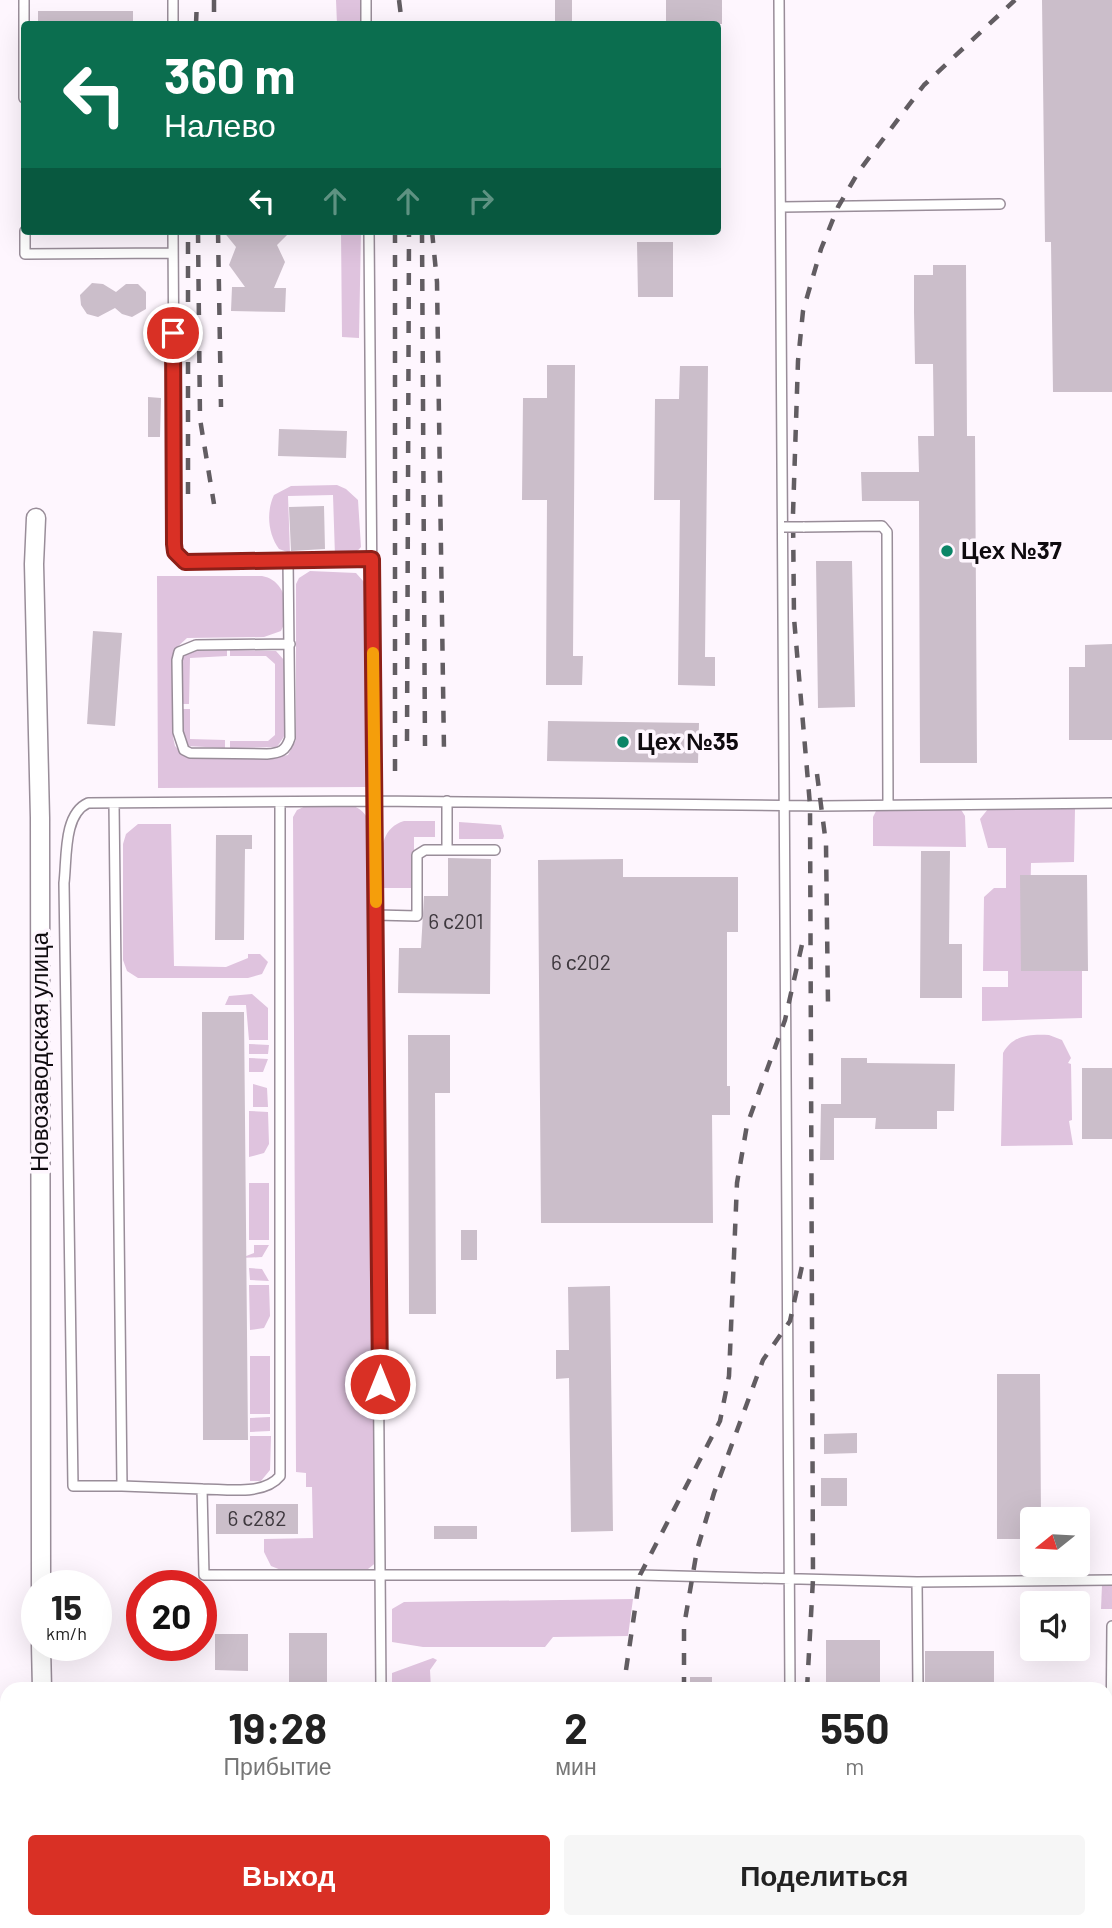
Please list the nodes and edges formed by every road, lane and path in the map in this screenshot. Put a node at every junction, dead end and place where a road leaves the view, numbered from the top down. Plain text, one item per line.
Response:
1 (24, 0) edge
2 (173, 0) edge
3 (366, 0) edge
4 (779, 0) edge
5 (24, 21) edge
6 (173, 21) edge
7 (366, 21) edge
8 (1000, 204) dead end
9 (782, 207) junction
10 (25, 235) edge
11 (173, 235) edge
12 (369, 235) edge
13 (173, 253) junction
14 (36, 518) dead end
15 (784, 527) junction
16 (372, 559) junction
17 (288, 560) junction
18 (290, 643) junction
19 (375, 801) junction
20 (447, 801) junction
21 (281, 802) junction
22 (114, 803) junction
23 (1112, 803) edge
24 (784, 804) junction
25 (888, 805) junction
26 (447, 850) junction
27 (495, 850) dead end
28 (376, 915) junction
29 (122, 1486) junction
30 (202, 1489) junction
31 (41, 1570) edge
32 (381, 1577) junction
33 (790, 1578) junction
34 (1112, 1580) edge
35 (917, 1581) junction
36 (1112, 1626) edge
37 (41, 1661) edge
38 (41, 1682) edge
39 (381, 1682) edge
40 (790, 1682) edge
41 (918, 1682) edge
42 (1112, 1682) edge

1 - 5 lane
2 - 6 lane
3 - 7 lane
4 - 9 lane
8 - 9 lane
9 - 15 lane
10 - 13 lane
11 - 13 lane
12 - 16 lane
13 - 17 lane
14 - 31 street, Новозаводская улица
15 - 24 lane
15 - 25 lane, bridge
16 - 17 lane
16 - 19 lane
17 - 18 lane
18 - 18 lane
19 - 20 lane
19 - 21 lane
19 - 28 lane
20 - 24 lane
20 - 26 lane
21 - 22 lane
21 - 30 lane
22 - 29 lane
22 - 29 lane
23 - 25 lane
24 - 25 lane
24 - 33 lane
26 - 27 lane
26 - 28 lane
28 - 32 lane
29 - 30 lane
30 - 32 lane
32 - 33 lane
32 - 39 lane
33 - 35 lane
33 - 40 lane
34 - 35 lane
35 - 41 lane
36 - 42 lane
37 - 38 street

